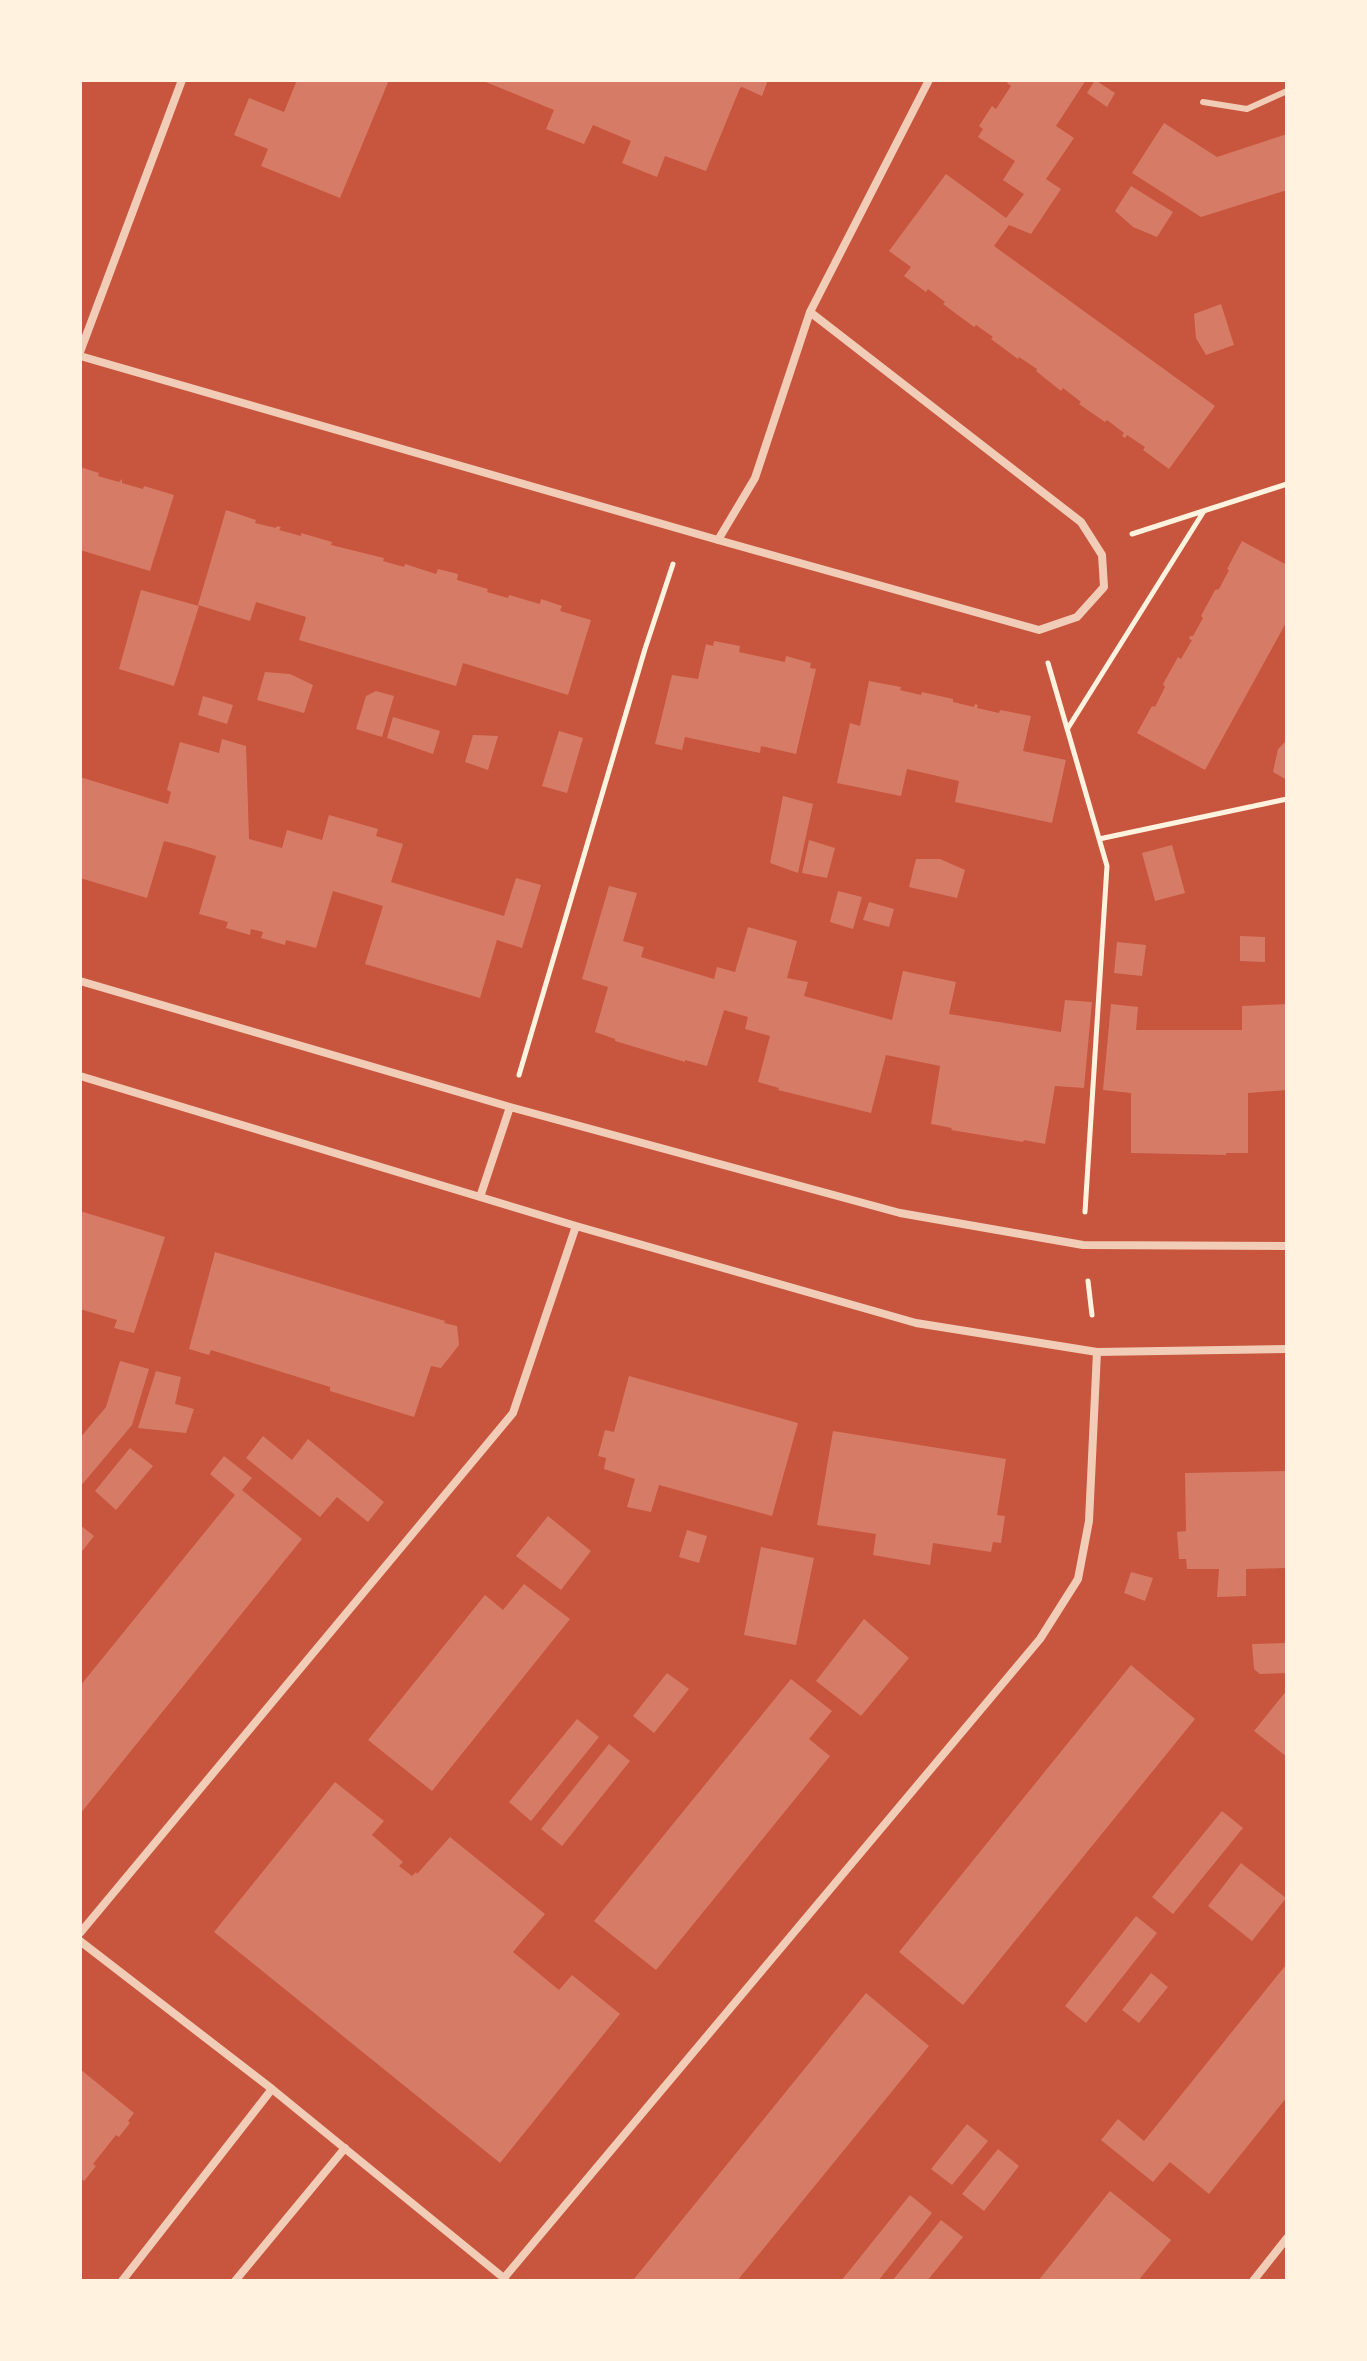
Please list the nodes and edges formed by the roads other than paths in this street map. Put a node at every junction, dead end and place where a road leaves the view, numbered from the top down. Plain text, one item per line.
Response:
1 (182, 80) edge
2 (929, 80) edge
3 (1287, 91) edge
4 (1203, 102) dead end
5 (810, 312) junction
6 (80, 354) edge
7 (718, 540) junction
8 (80, 981) edge
9 (80, 1076) edge
10 (510, 1107) junction
11 (480, 1197) junction
12 (576, 1226) junction
13 (1287, 1246) edge
14 (1287, 1349) edge
15 (1097, 1352) junction
16 (80, 1933) edge
17 (80, 1941) edge
18 (272, 2089) junction
19 (345, 2148) junction
20 (1287, 2238) edge
21 (506, 2279) edge
22 (122, 2281) edge
23 (235, 2281) edge
24 (1253, 2281) edge

1 - 6 street
2 - 5 street
3 - 4 lane
5 - 7 street
5 - 7 street
6 - 7 street
8 - 10 street
9 - 11 street
10 - 11 street
10 - 13 street
11 - 12 street
12 - 15 street
12 - 16 street
14 - 15 street
15 - 21 street
17 - 18 street
18 - 19 street
18 - 22 street
19 - 21 street
19 - 23 street
20 - 24 street

